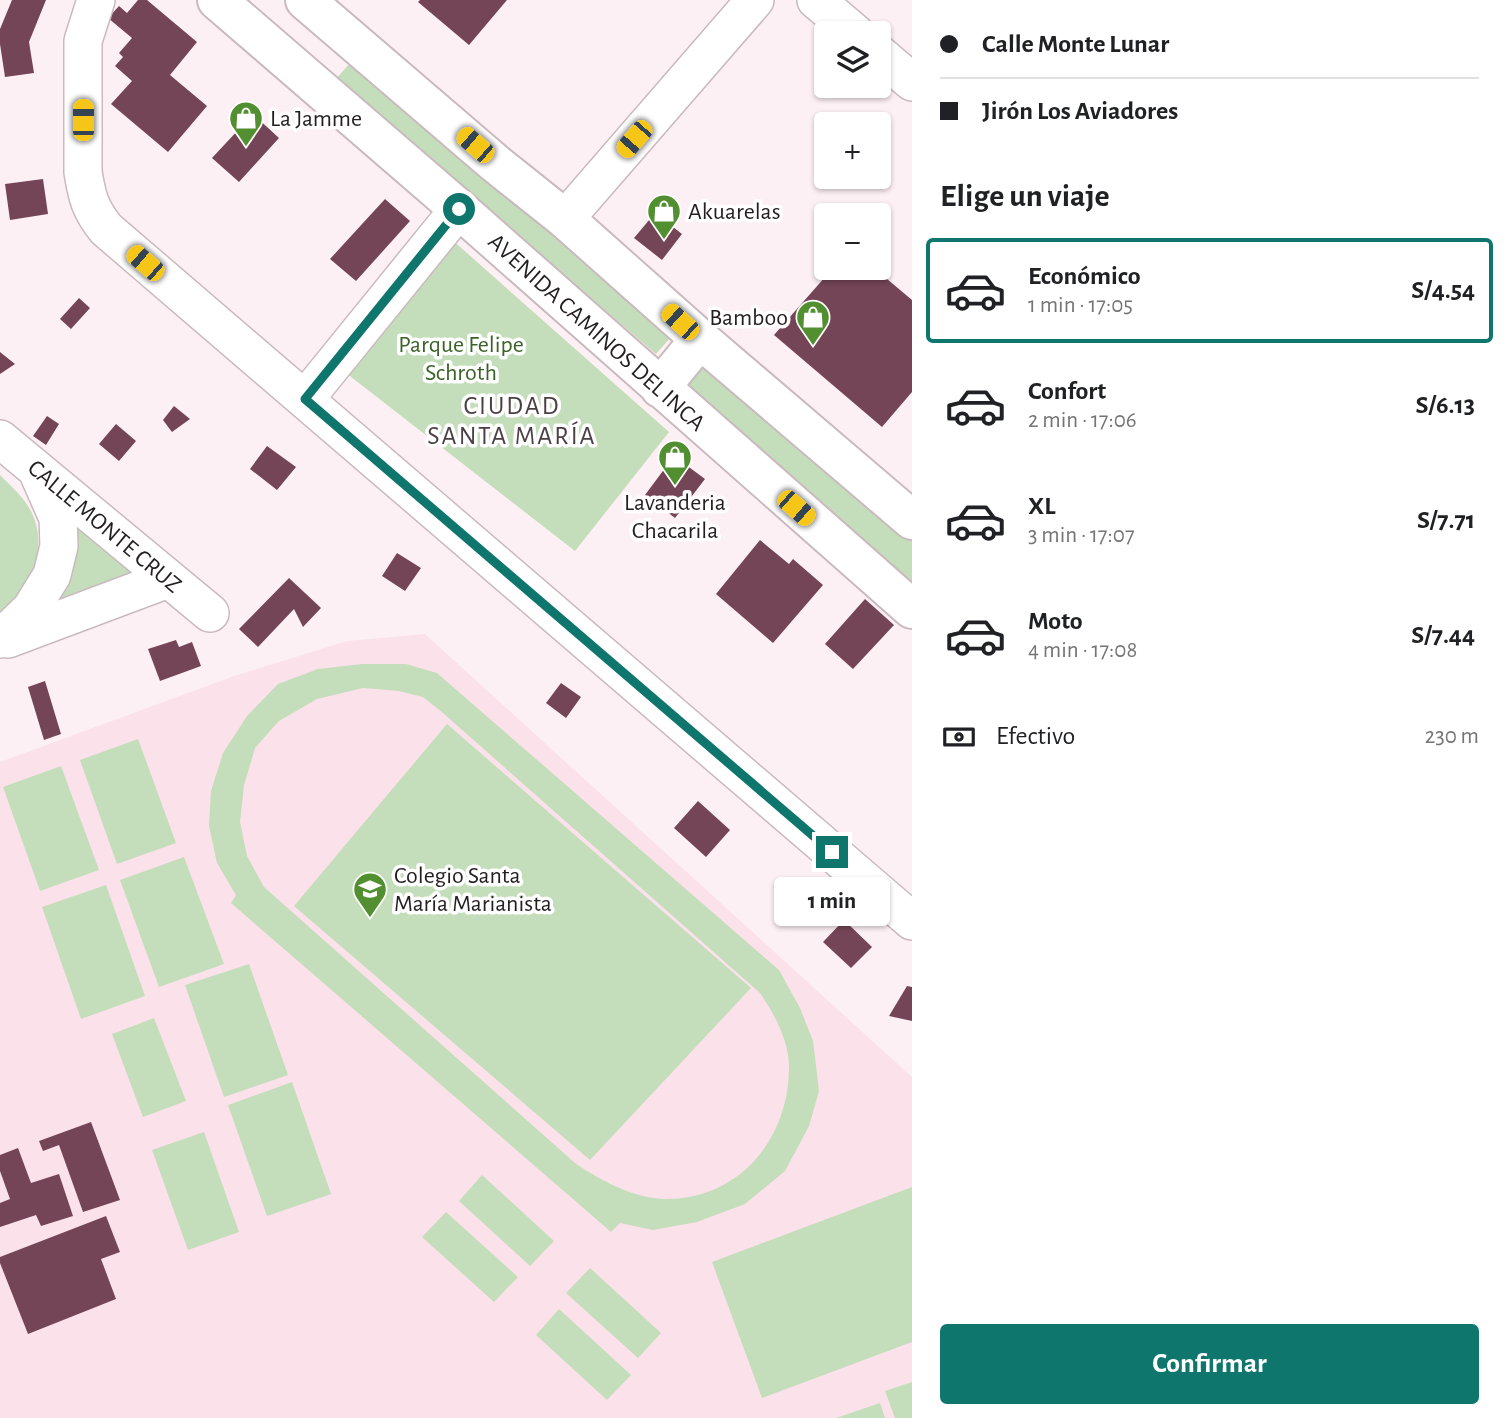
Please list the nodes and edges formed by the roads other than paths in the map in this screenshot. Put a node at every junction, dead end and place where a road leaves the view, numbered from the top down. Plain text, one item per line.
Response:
1 (96, 0) edge
2 (217, 0) edge
3 (305, 0) edge
4 (755, 0) edge
5 (816, 0) edge
6 (841, 21) edge
7 (348, 36) junction
8 (891, 64) edge
9 (310, 82) junction
10 (912, 82) edge
11 (459, 209) junction
12 (565, 219) junction
13 (700, 339) junction
14 (660, 388) junction
15 (305, 399) junction
16 (0, 439) edge
17 (35, 468) junction
18 (912, 520) edge
19 (168, 579) junction
20 (912, 609) edge
21 (210, 613) dead end
22 (0, 640) edge
23 (912, 921) edge

1 - 15 street
2 - 9 main road, AVENIDA CAMINOS DEL INCA
3 - 7 main road
4 - 12 street
5 - 6 street
7 - 9 main road
7 - 12 main road
8 - 10 street
9 - 11 main road, AVENIDA CAMINOS DEL INCA
11 - 14 main road, AVENIDA CAMINOS DEL INCA
11 - 15 street
12 - 13 main road
13 - 14 main road
13 - 18 main road
14 - 20 main road, AVENIDA CAMINOS DEL INCA
15 - 23 street
16 - 17 street, CALLE MONTE CRUZ
17 - 19 street, CALLE MONTE CRUZ
17 - 22 street
19 - 21 street, CALLE MONTE CRUZ
19 - 22 street

